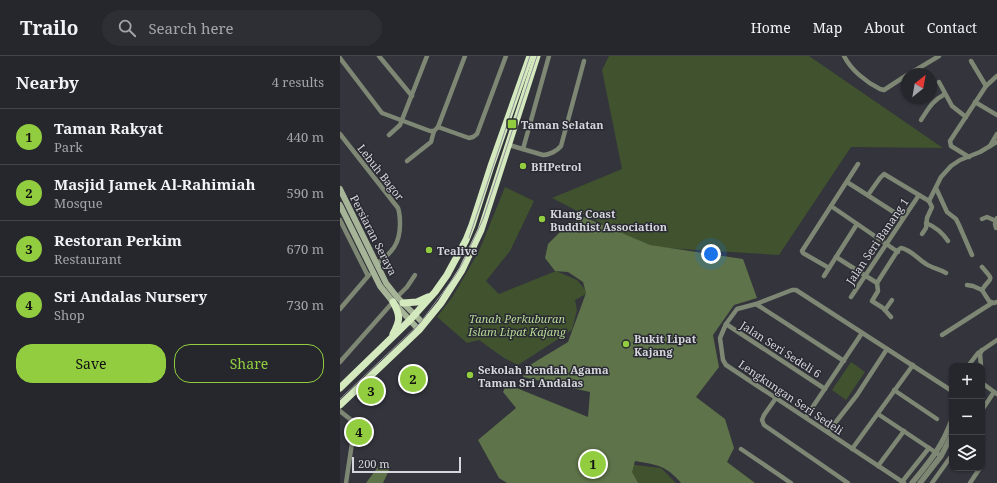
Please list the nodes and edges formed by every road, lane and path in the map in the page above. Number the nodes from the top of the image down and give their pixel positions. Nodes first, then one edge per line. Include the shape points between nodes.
1 (379, 56) edge
2 (427, 56) edge
3 (465, 56) edge
4 (506, 56) edge
5 (530, 56) edge
6 (537, 56) edge
7 (549, 56) edge
8 (844, 56) edge
9 (939, 56) edge
10 (340, 58) edge
11 (584, 61) dead end
12 (971, 61) dead end
13 (919, 68) edge
14 (997, 76) edge
15 (901, 79) edge
16 (938, 82) dead end
17 (986, 86) junction
18 (945, 94) junction
19 (412, 96) junction
20 (975, 102) junction
21 (997, 115) edge
22 (966, 117) junction
23 (921, 120) dead end
24 (402, 121) junction
25 (436, 129) junction
26 (340, 134) edge
27 (997, 134) edge
28 (389, 135) dead end
29 (997, 142) edge
30 (509, 145) junction
31 (989, 147) junction
32 (523, 149) junction
33 (969, 157) junction
34 (407, 161) dead end
35 (858, 164) dead end
36 (847, 182) junction
37 (936, 188) junction
38 (340, 189) edge
39 (868, 195) junction
40 (919, 195) junction
41 (929, 201) junction
42 (831, 206) junction
43 (341, 207) edge
44 (903, 218) junction
45 (982, 219) dead end
46 (340, 220) edge
47 (996, 220) edge
48 (926, 223) junction
49 (857, 224) junction
50 (996, 228) dead end
51 (922, 234) dead end
52 (359, 236) junction
53 (948, 241) dead end
54 (886, 244) junction
55 (898, 252) junction
56 (972, 254) dead end
57 (836, 257) junction
58 (376, 264) junction
59 (982, 267) dead end
60 (829, 268) junction
61 (946, 273) dead end
62 (370, 274) junction
63 (865, 275) junction
64 (415, 276) dead end
65 (824, 276) dead end
66 (877, 284) junction
67 (967, 285) dead end
68 (982, 290) junction
69 (435, 292) junction
70 (851, 298) dead end
71 (395, 300) junction
72 (892, 300) dead end
73 (995, 302) edge
74 (403, 303) junction
75 (756, 304) junction
76 (340, 308) edge
77 (885, 310) junction
78 (413, 317) junction
79 (891, 317) dead end
80 (726, 324) junction
81 (422, 327) junction
82 (862, 333) junction
83 (942, 335) dead end
84 (997, 340) edge
85 (390, 341) junction
86 (887, 349) junction
87 (982, 350) junction
88 (844, 361) junction
89 (340, 362) edge
90 (970, 363) edge
91 (981, 363) edge
92 (913, 365) junction
93 (985, 385) edge
94 (340, 388) edge
95 (825, 389) junction
96 (949, 389) edge
97 (894, 390) junction
98 (995, 393) edge
99 (776, 398) junction
100 (340, 405) edge
101 (985, 406) edge
102 (340, 411) edge
103 (878, 414) junction
104 (806, 417) junction
105 (937, 419) dead end
106 (949, 428) edge
107 (828, 432) junction
108 (904, 432) junction
109 (949, 439) edge
110 (929, 448) junction
111 (741, 449) dead end
112 (852, 449) junction
113 (938, 454) junction
114 (949, 459) edge
115 (878, 466) junction
116 (978, 471) edge
117 (346, 483) edge
118 (791, 483) edge
119 (848, 483) edge
120 (903, 483) edge
121 (912, 483) edge
122 (920, 483) edge
123 (932, 483) edge
124 (970, 483) edge

1 - 19 street
2 - 19 street
3 - 25 street
4 - 25 street via 477,134 469,138
5 - 69 highway via 466,240
6 - 30 highway
7 - 32 street
8 - 15 street via 852,69 880,89 884,90
9 - 13 street
10 - 24 street via 379,110
11 - 32 street via 560,148 546,155
12 - 17 street
14 - 17 street
16 - 18 street
17 - 20 street
18 - 22 street via 952,106
18 - 23 street via 931,103
19 - 24 street
20 - 21 street
20 - 22 street
22 - 33 street via 950,143
24 - 25 street via 430,131
24 - 28 street
25 - 34 street via 428,145
26 - 58 street, Lebuh Bagor via 400,214 397,244
27 - 31 street
29 - 31 street
30 - 32 street
30 - 81 highway via 475,245 453,286
31 - 33 street
33 - 37 street via 951,166
35 - 36 street
36 - 39 street
36 - 42 street
37 - 41 street
37 - 56 street via 946,212 956,219
38 - 52 main road, Persiaran Seraya
39 - 40 street via 884,174
39 - 44 street
40 - 41 street
40 - 44 street, Jalan Seri Banang 1
41 - 48 street via 932,206
42 - 49 street
42 - 60 street via 802,251
43 - 52 main road, Persiaran Seraya
44 - 54 street, Jalan Seri Banang 1
45 - 47 street via 988,217
46 - 62 street, Persiaran Seraya
47 - 50 street
48 - 51 street
48 - 53 street via 944,234
49 - 54 street
49 - 57 street
52 - 58 main road, Persiaran Seraya
52 - 62 main road, Persiaran Seraya
54 - 55 street
54 - 63 street, Jalan Seri Banang 1
55 - 61 street via 904,248 927,265
55 - 66 street
57 - 60 street
57 - 63 street
58 - 71 main road, Persiaran Seraya
59 - 68 street via 991,279
60 - 65 street
62 - 71 main road, Persiaran Seraya
62 - 76 street
63 - 66 street
63 - 70 street, Jalan Seri Banang 1
64 - 71 street
66 - 77 street via 878,291 872,301
67 - 68 street
68 - 73 street via 989,301
69 - 74 highway via 421,301
69 - 78 highway
71 - 74 main road, Persiaran Seraya
71 - 78 main road, Persiaran Seraya
71 - 85 highway via 399,322
71 - 89 street
72 - 77 street
73 - 83 street
74 - 78 main road, Persiaran Seraya
75 - 80 street, Lengkungan Seri Sedeli via 737,309
75 - 82 street, Lengkungan Seri Sedeli via 796,290
75 - 88 street
77 - 79 street
78 - 81 main road, Persiaran Seraya
78 - 85 highway
80 - 95 street, Jalan Seri Sedeli 6
80 - 99 street, Lengkungan Seri Sedeli via 720,338 726,365
81 - 100 highway
82 - 86 street, Lengkungan Seri Sedeli
82 - 88 street
84 - 87 street
85 - 94 highway
86 - 92 street, Lengkungan Seri Sedeli
86 - 107 street
87 - 90 street
87 - 91 street
88 - 95 street
92 - 96 street, Lengkungan Seri Sedeli
92 - 97 street
93 - 98 street
95 - 104 street
97 - 103 street
97 - 105 street
98 - 101 street
99 - 104 street, Lengkungan Seri Sedeli
99 - 119 street via 764,414 764,425
102 - 117 street via 355,423
103 - 108 street
103 - 112 street
104 - 107 street, Lengkungan Seri Sedeli
106 - 113 street
107 - 112 street, Lengkungan Seri Sedeli
108 - 110 street
108 - 115 street
109 - 113 street
110 - 113 street
110 - 120 street
111 - 118 street
112 - 115 street, Lengkungan Seri Sedeli
113 - 121 street
113 - 122 street
114 - 123 street
115 - 120 street, Lengkungan Seri Sedeli
116 - 124 street

